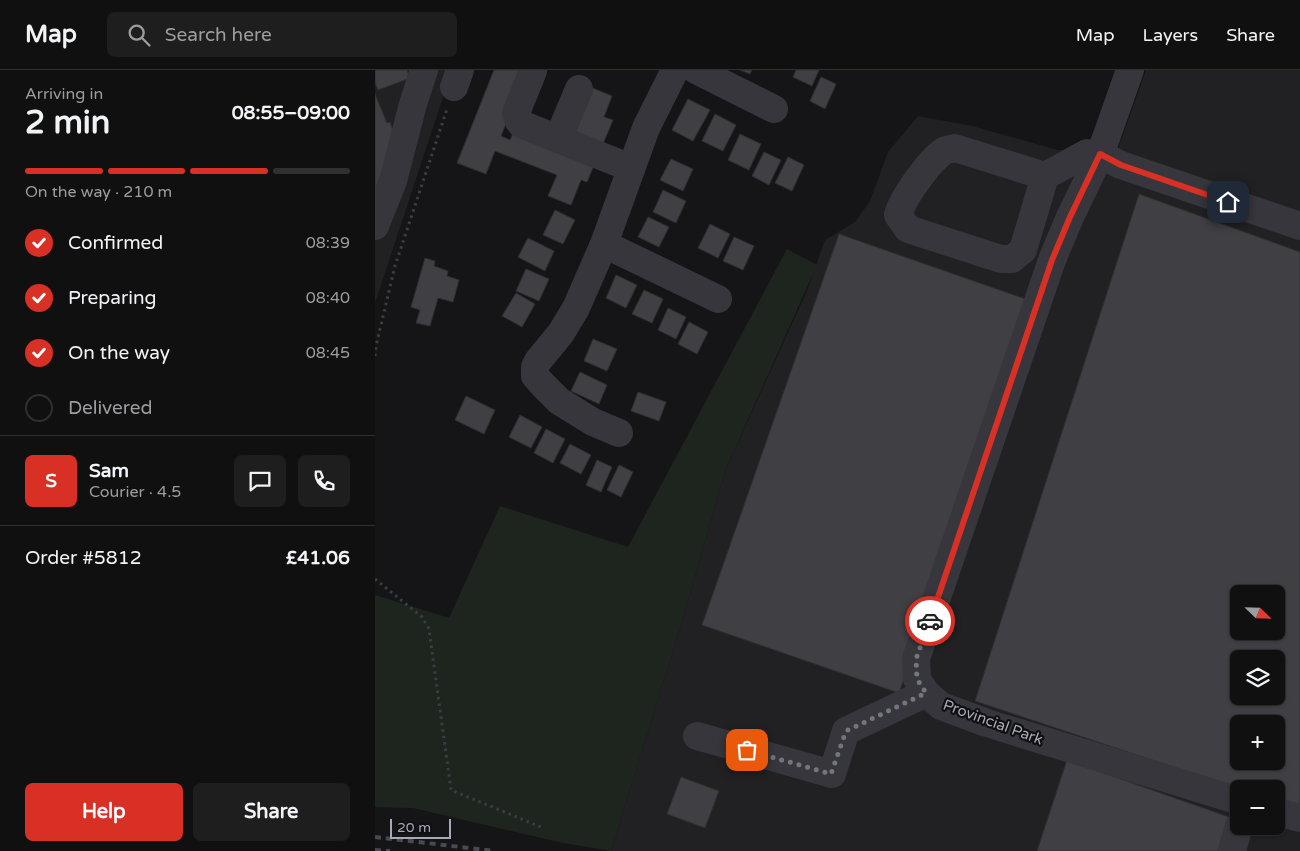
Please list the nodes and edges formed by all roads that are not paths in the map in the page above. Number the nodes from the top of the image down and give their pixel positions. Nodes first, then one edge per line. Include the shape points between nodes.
1 (424, 70) edge
2 (675, 70) edge
3 (696, 70) edge
4 (1130, 70) edge
5 (533, 71) dead end
6 (579, 90) dead end
7 (774, 109) dead end
8 (558, 139) junction
9 (1100, 154) junction
10 (631, 168) junction
11 (1045, 176) junction
12 (375, 226) edge
13 (1300, 226) edge
14 (604, 244) junction
15 (717, 299) dead end
16 (619, 433) dead end
17 (926, 693) junction
18 (697, 736) dead end
19 (1230, 798) edge
20 (1285, 814) edge
21 (1300, 818) edge
22 (1236, 835) edge
23 (1232, 851) edge

1 - 12 street via 393,181
2 - 10 street via 646,128
3 - 7 street
4 - 9 street, Provincial Park
5 - 8 street via 517,113 518,120
6 - 8 street
8 - 10 street
9 - 11 street via 1087,153
9 - 13 street via 1121,165
9 - 17 street, Provincial Park via 1052,260 916,659 917,679
10 - 14 street
11 - 11 street via 1023,250 1012,259 908,229 898,215 900,206 929,164 945,150 955,148
14 - 15 street
14 - 16 street via 576,308 538,361 535,376 559,401 593,422
17 - 18 street via 846,731 831,774
17 - 19 street, Provincial Park via 941,706 987,723
20 - 21 street
22 - 23 street

